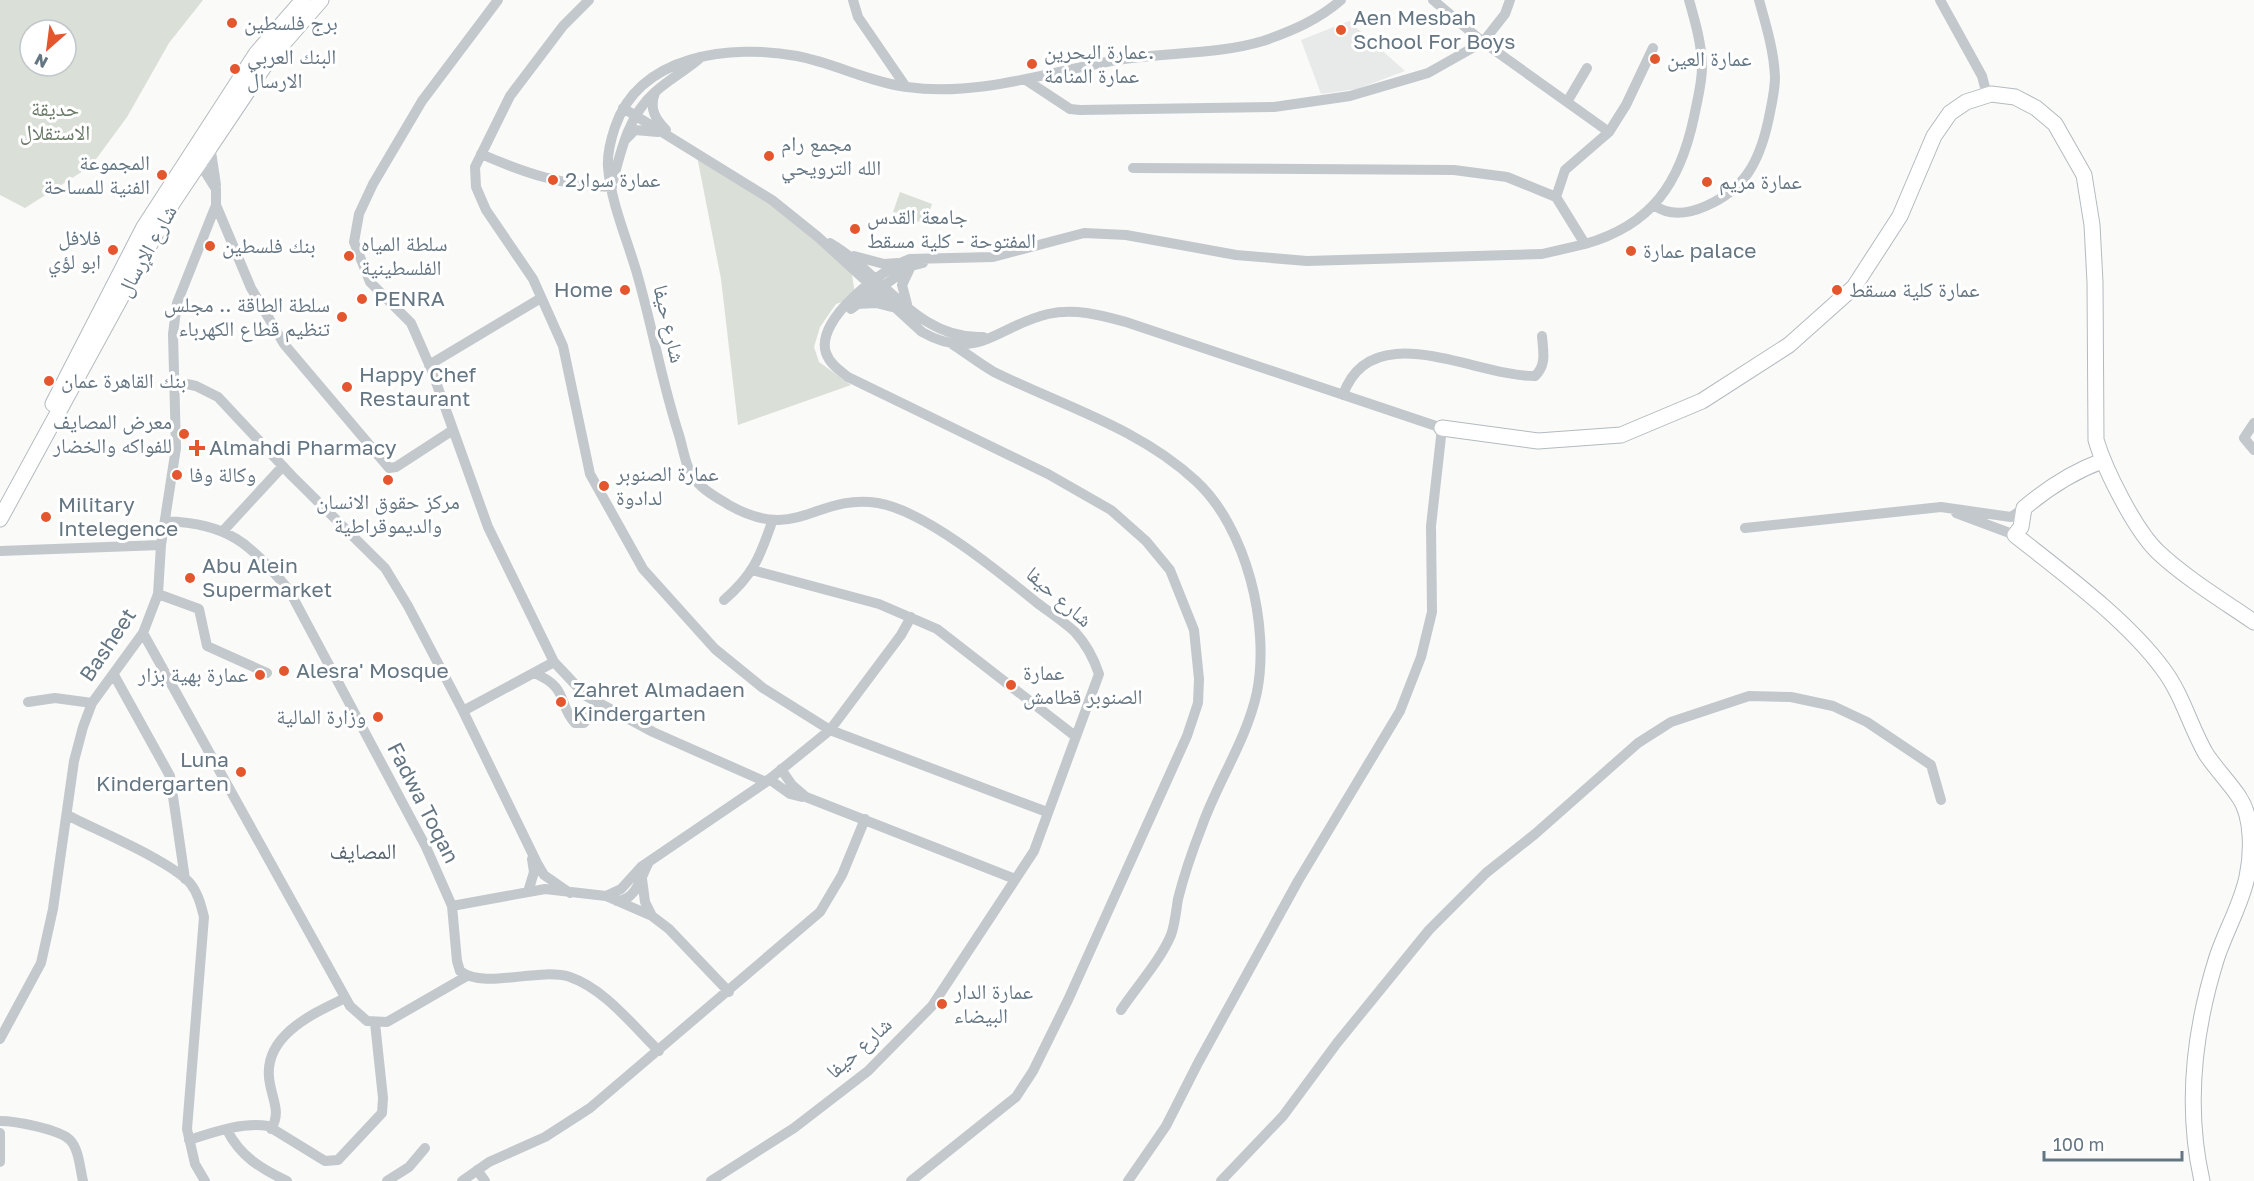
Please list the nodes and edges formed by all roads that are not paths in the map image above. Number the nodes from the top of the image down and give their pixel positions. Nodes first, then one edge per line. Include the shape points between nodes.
1 (303, 0) edge
2 (321, 0) edge
3 (498, 0) edge
4 (589, 0) edge
5 (853, 0) edge
6 (1341, 0) edge
7 (1433, 0) edge
8 (1510, 0) edge
9 (1689, 0) edge
10 (1759, 0) edge
11 (1940, 0) edge
12 (1483, 42) junction
13 (1653, 48) dead end
14 (700, 58) junction
15 (1587, 68) dead end
16 (1026, 80) junction
17 (906, 87) junction
18 (655, 92) junction
19 (1987, 95) junction
20 (1567, 102) junction
21 (623, 108) junction
22 (636, 116) junction
23 (1609, 132) junction
24 (675, 139) junction
25 (622, 144) junction
26 (210, 146) junction
27 (481, 154) junction
28 (199, 162) junction
29 (1132, 168) dead end
30 (189, 178) junction
31 (612, 187) junction
32 (216, 189) junction
33 (1556, 197) junction
34 (216, 205) junction
35 (1654, 205) junction
36 (818, 237) junction
37 (1585, 244) junction
38 (848, 254) junction
39 (945, 258) junction
40 (898, 263) junction
41 (911, 266) junction
42 (851, 268) junction
43 (876, 284) junction
44 (541, 298) junction
45 (854, 302) junction
46 (908, 307) junction
47 (896, 308) junction
48 (995, 336) junction
49 (1542, 336) dead end
50 (952, 344) junction
51 (429, 364) junction
52 (173, 381) junction
53 (1343, 395) junction
54 (2254, 423) edge
55 (1442, 428) junction
56 (453, 430) junction
57 (2254, 450) edge
58 (2102, 461) junction
59 (283, 466) junction
60 (0, 498) edge
61 (1941, 507) junction
62 (2024, 508) junction
63 (0, 519) edge
64 (165, 521) junction
65 (772, 522) junction
66 (1745, 528) dead end
67 (223, 531) junction
68 (2018, 531) junction
69 (161, 545) junction
70 (0, 551) edge
71 (752, 570) junction
72 (158, 594) junction
73 (724, 600) dead end
74 (911, 617) junction
75 (2254, 622) edge
76 (143, 633) junction
77 (554, 662) junction
78 (267, 673) dead end
79 (534, 673) junction
80 (114, 675) junction
81 (28, 702) dead end
82 (92, 703) junction
83 (599, 703) junction
84 (463, 711) junction
85 (830, 730) junction
86 (1075, 736) junction
87 (781, 770) junction
88 (767, 781) junction
89 (806, 797) junction
90 (1941, 800) dead end
91 (2254, 807) edge
92 (1047, 812) junction
93 (67, 815) junction
94 (865, 819) junction
95 (532, 852) junction
96 (650, 862) junction
97 (642, 878) junction
98 (185, 879) junction
99 (1015, 879) junction
100 (2254, 889) edge
101 (528, 892) junction
102 (570, 893) junction
103 (612, 898) junction
104 (452, 906) junction
105 (652, 916) junction
106 (467, 976) junction
107 (729, 992) junction
108 (345, 998) junction
109 (1120, 1010) dead end
110 (375, 1023) junction
111 (0, 1039) edge
112 (659, 1051) junction
113 (0, 1121) edge
114 (271, 1129) junction
115 (227, 1130) junction
116 (0, 1133) edge
117 (189, 1140) junction
118 (425, 1148) dead end
119 (0, 1162) edge
120 (477, 1170) junction
121 (83, 1181) edge
122 (205, 1181) edge
123 (287, 1181) edge
124 (387, 1181) edge
125 (462, 1181) edge
126 (485, 1181) edge
127 (711, 1181) edge
128 (911, 1181) edge
129 (1128, 1181) edge
130 (1221, 1181) edge
131 (2202, 1181) edge
132 (2211, 1181) edge

1 - 60 street, شارع الإرسال via 256,54 144,226
2 - 26 street, شارع الإرسال via 267,62
3 - 51 street via 422,101 359,214 354,242 370,282 411,323
4 - 27 street via 562,26 510,96
5 - 17 street via 858,17
6 - 16 street, شارع حيفا via 1319,19 1259,42 1116,60
7 - 12 street
8 - 12 street via 1505,14
9 - 35 street via 1702,67 1698,99 1685,153 1675,176
10 - 35 street via 1775,76 1758,159 1733,191 1714,202 1682,213 1669,213
11 - 19 street via 1982,76
12 - 16 street via 1428,73 1350,96 1274,107 1070,109
12 - 20 street
13 - 23 street
14 - 17 street, شارع حيفا via 745,51 797,56
14 - 18 street, شارع حيفا
14 - 21 street, شارع حيفا via 663,71 641,86
15 - 20 street
16 - 17 street, شارع حيفا via 961,89
18 - 22 street, شارع حيفا
18 - 24 street via 654,113
19 - 55 street via 1950,113 1934,136 1900,216 1854,287 1789,345 1702,401 1621,435 1538,441
19 - 58 street via 2015,97 2036,108 2055,124 2084,175 2092,225 2096,440
20 - 23 street
21 - 22 street
21 - 31 street, شارع حيفا via 607,163
22 - 24 street
22 - 25 street, شارع حيفا
23 - 33 street via 1565,170
24 - 25 street via 655,131 635,130
24 - 36 street via 749,184
25 - 31 street, شارع حيفا
26 - 28 street, شارع الإرسال
26 - 32 street, Basheet
27 - 31 street via 542,177 579,186
27 - 44 street via 475,166 476,187
28 - 30 street, شارع الإرسال
28 - 32 street
29 - 33 street via 1454,170 1507,177
30 - 32 street via 202,176
30 - 63 street, شارع الإرسال via 138,262
31 - 65 street, شارع حيفا via 649,316 664,389 692,476 705,490 737,510
32 - 34 street, Basheet
33 - 37 street
34 - 52 street, Basheet via 177,303
34 - 56 street via 251,288 284,344 389,468
35 - 37 street via 1612,236
36 - 38 street
36 - 42 street
37 - 39 street via 1542,254 1307,261 1236,255 1126,235 1084,233 993,256
38 - 40 street via 867,261
38 - 43 street
39 - 40 street
39 - 41 street
40 - 43 street
41 - 43 street
41 - 46 street via 902,285
42 - 43 street
42 - 45 street via 856,279
43 - 45 street
43 - 46 street
43 - 47 street
44 - 51 street
44 - 85 street via 563,346 590,474 643,569 715,649 763,688
45 - 47 street
45 - 128 street via 836,319 826,336 826,352 834,367 1111,510 1146,541 1170,570 1194,630 1199,679 1198,703 1187,736 1033,1071 1016,1097
46 - 48 street via 923,321 954,335
47 - 50 street via 922,332
48 - 50 street via 975,344
48 - 53 street via 1048,314 1075,310 1093,313
49 - 53 street via 1544,361 1534,376 1413,353 1361,364 1349,378
50 - 109 street via 992,371 1111,424 1158,450 1198,483 1222,514 1246,562 1257,608 1261,656 1257,692 1202,824 1172,932
51 - 56 street
52 - 59 street via 218,396
52 - 64 street, Basheet via 176,448
53 - 55 street
54 - 57 street via 2244,438
55 - 129 street via 1431,526 1432,612 1421,657 1400,711 1298,881 1166,1126
56 - 77 street via 488,528
58 - 62 street via 2062,479
58 - 75 street via 2156,550
59 - 67 street
59 - 84 street via 385,568
61 - 62 street via 2011,517
61 - 66 street
61 - 68 street
62 - 68 street
64 - 67 street, Fadwa Toqan via 199,523
64 - 69 street, Basheet
65 - 71 street
65 - 86 street, شارع حيفا via 844,503 875,503 906,511 991,565 1077,634 1095,662 1099,674
67 - 104 street, Fadwa Toqan via 261,557 289,590 426,847
68 - 91 street via 2113,603 2163,653 2182,681 2212,744
68 - 131 street via 2160,664 2174,685 2200,743 2240,798 2247,817 2248,874 2215,965 2197,1042 2192,1086
69 - 70 street
69 - 72 street, Basheet
71 - 73 street via 746,582
71 - 74 street via 879,604
72 - 76 street, Basheet
72 - 78 street via 199,609 207,646
74 - 85 street
74 - 86 street via 937,629
76 - 80 street, Basheet
76 - 108 street
77 - 79 street
77 - 83 street via 586,696
79 - 83 street via 545,677 562,694 575,723 584,723
79 - 84 street
80 - 82 street, Basheet
80 - 98 street via 170,776
81 - 82 street via 55,698
82 - 93 street, Basheet via 74,761
83 - 88 street via 653,732
84 - 95 street
85 - 87 street
85 - 92 street
86 - 92 street, شارع حيفا
87 - 88 street
87 - 89 street
88 - 89 street via 790,794
88 - 96 street
89 - 94 street
90 - 130 street via 1931,765 1867,722 1833,706 1791,697 1749,696 1671,722 1638,743 1486,873 1437,922 1396,968 1283,1116
92 - 99 street, شارع حيفا via 1034,851
93 - 98 street
93 - 111 street, Basheet via 41,963
94 - 99 street
94 - 107 street via 842,875 820,912
95 - 101 street via 534,872
95 - 102 street via 544,875
96 - 97 street
96 - 103 street
97 - 103 street via 627,900
97 - 105 street via 641,888
98 - 117 street via 197,893 204,917 187,1109
99 - 127 street, شارع حيفا via 932,1006 868,1071 794,1128
100 - 132 street via 2227,958 2206,1044 2202,1086
101 - 102 street via 545,889
101 - 104 street
102 - 103 street
103 - 105 street
104 - 106 street, Fadwa Toqan via 457,962
105 - 107 street
106 - 110 street via 387,1022
106 - 112 street via 475,979 544,973 568,977 596,991
107 - 112 street
108 - 110 street via 360,1016
108 - 114 street via 294,1026 280,1040 269,1080 277,1116
110 - 114 street via 382,1113 338,1160 325,1161
112 - 120 street via 590,1108 545,1137
113 - 121 street via 68,1138 74,1146
114 - 115 street via 258,1125
115 - 117 street
115 - 123 street via 249,1160
116 - 119 street
117 - 122 street via 195,1164
118 - 124 street via 410,1167
120 - 125 street
120 - 126 street

